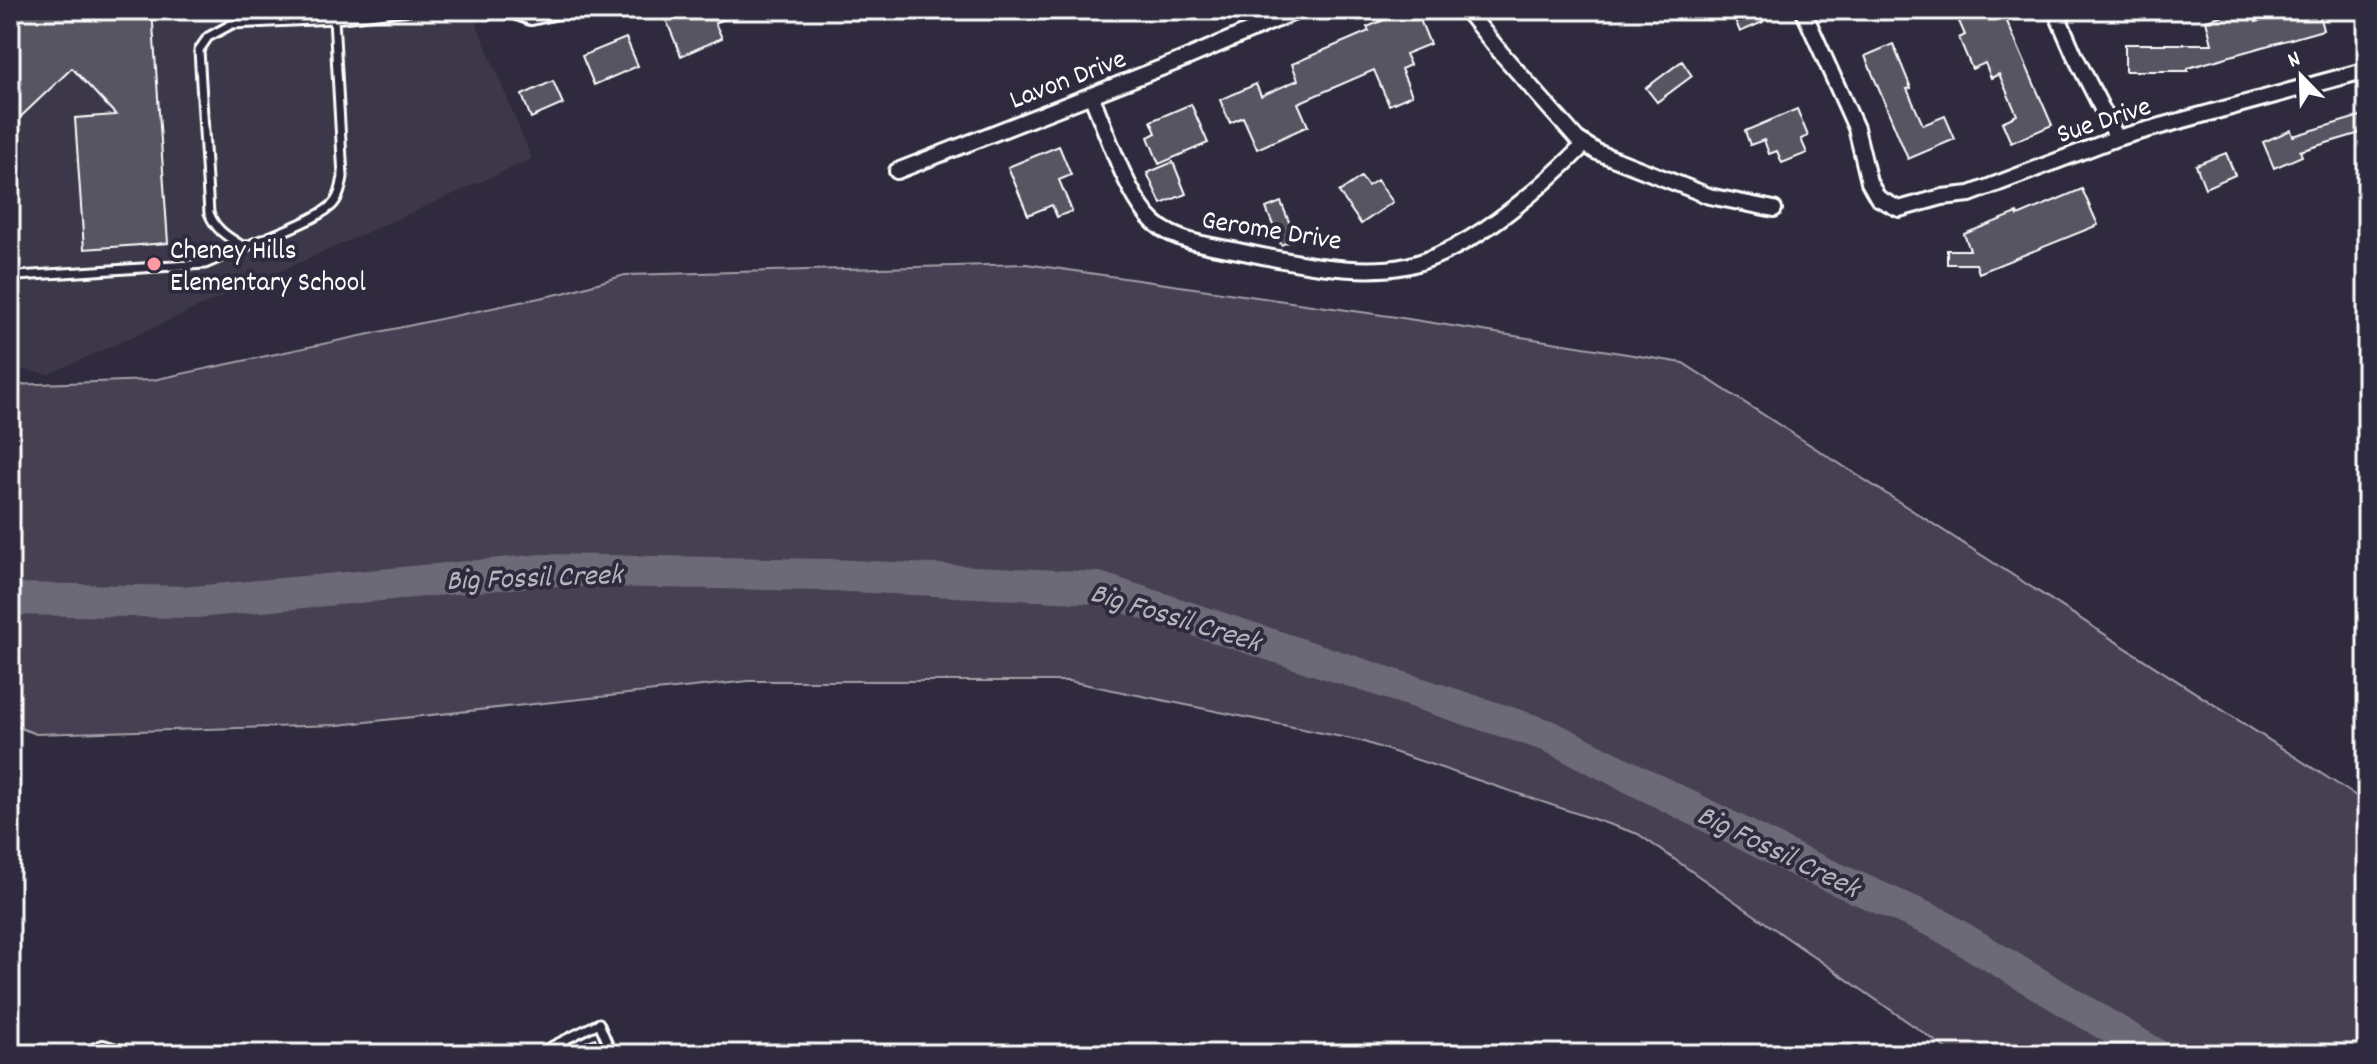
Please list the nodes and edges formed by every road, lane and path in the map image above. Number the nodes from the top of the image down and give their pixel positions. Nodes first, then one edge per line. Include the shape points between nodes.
1 (411, 10) edge
2 (511, 10) edge
3 (562, 10) edge
4 (1299, 10) edge
5 (1466, 10) edge
6 (1803, 10) edge
7 (2055, 10) edge
8 (334, 19) junction
9 (2367, 70) edge
10 (1091, 95) junction
11 (2117, 138) junction
12 (1585, 144) junction
13 (897, 171) dead end
14 (1774, 209) dead end
15 (244, 247) junction
16 (17, 276) dead end
17 (89, 1054) edge
18 (123, 1054) edge
19 (536, 1054) edge
20 (612, 1054) edge

1 - 8 lane
2 - 3 street via 531,17
4 - 10 street, Lavon Drive
5 - 12 street
6 - 11 street, Sue Drive via 1856,128 1869,182 1878,198 1899,209 1970,194
7 - 11 street
8 - 15 lane via 343,177 339,194 317,214
8 - 15 lane via 232,24 208,37 199,50 209,213 225,236
9 - 11 street, Sue Drive
10 - 12 street, Gerome Drive via 1149,217 1181,239 1300,264 1372,268 1429,259 1470,241
10 - 13 street, Lavon Drive
12 - 14 street via 1709,196
15 - 16 lane via 205,264
17 - 18 street via 103,1048
19 - 20 lane via 599,1023

